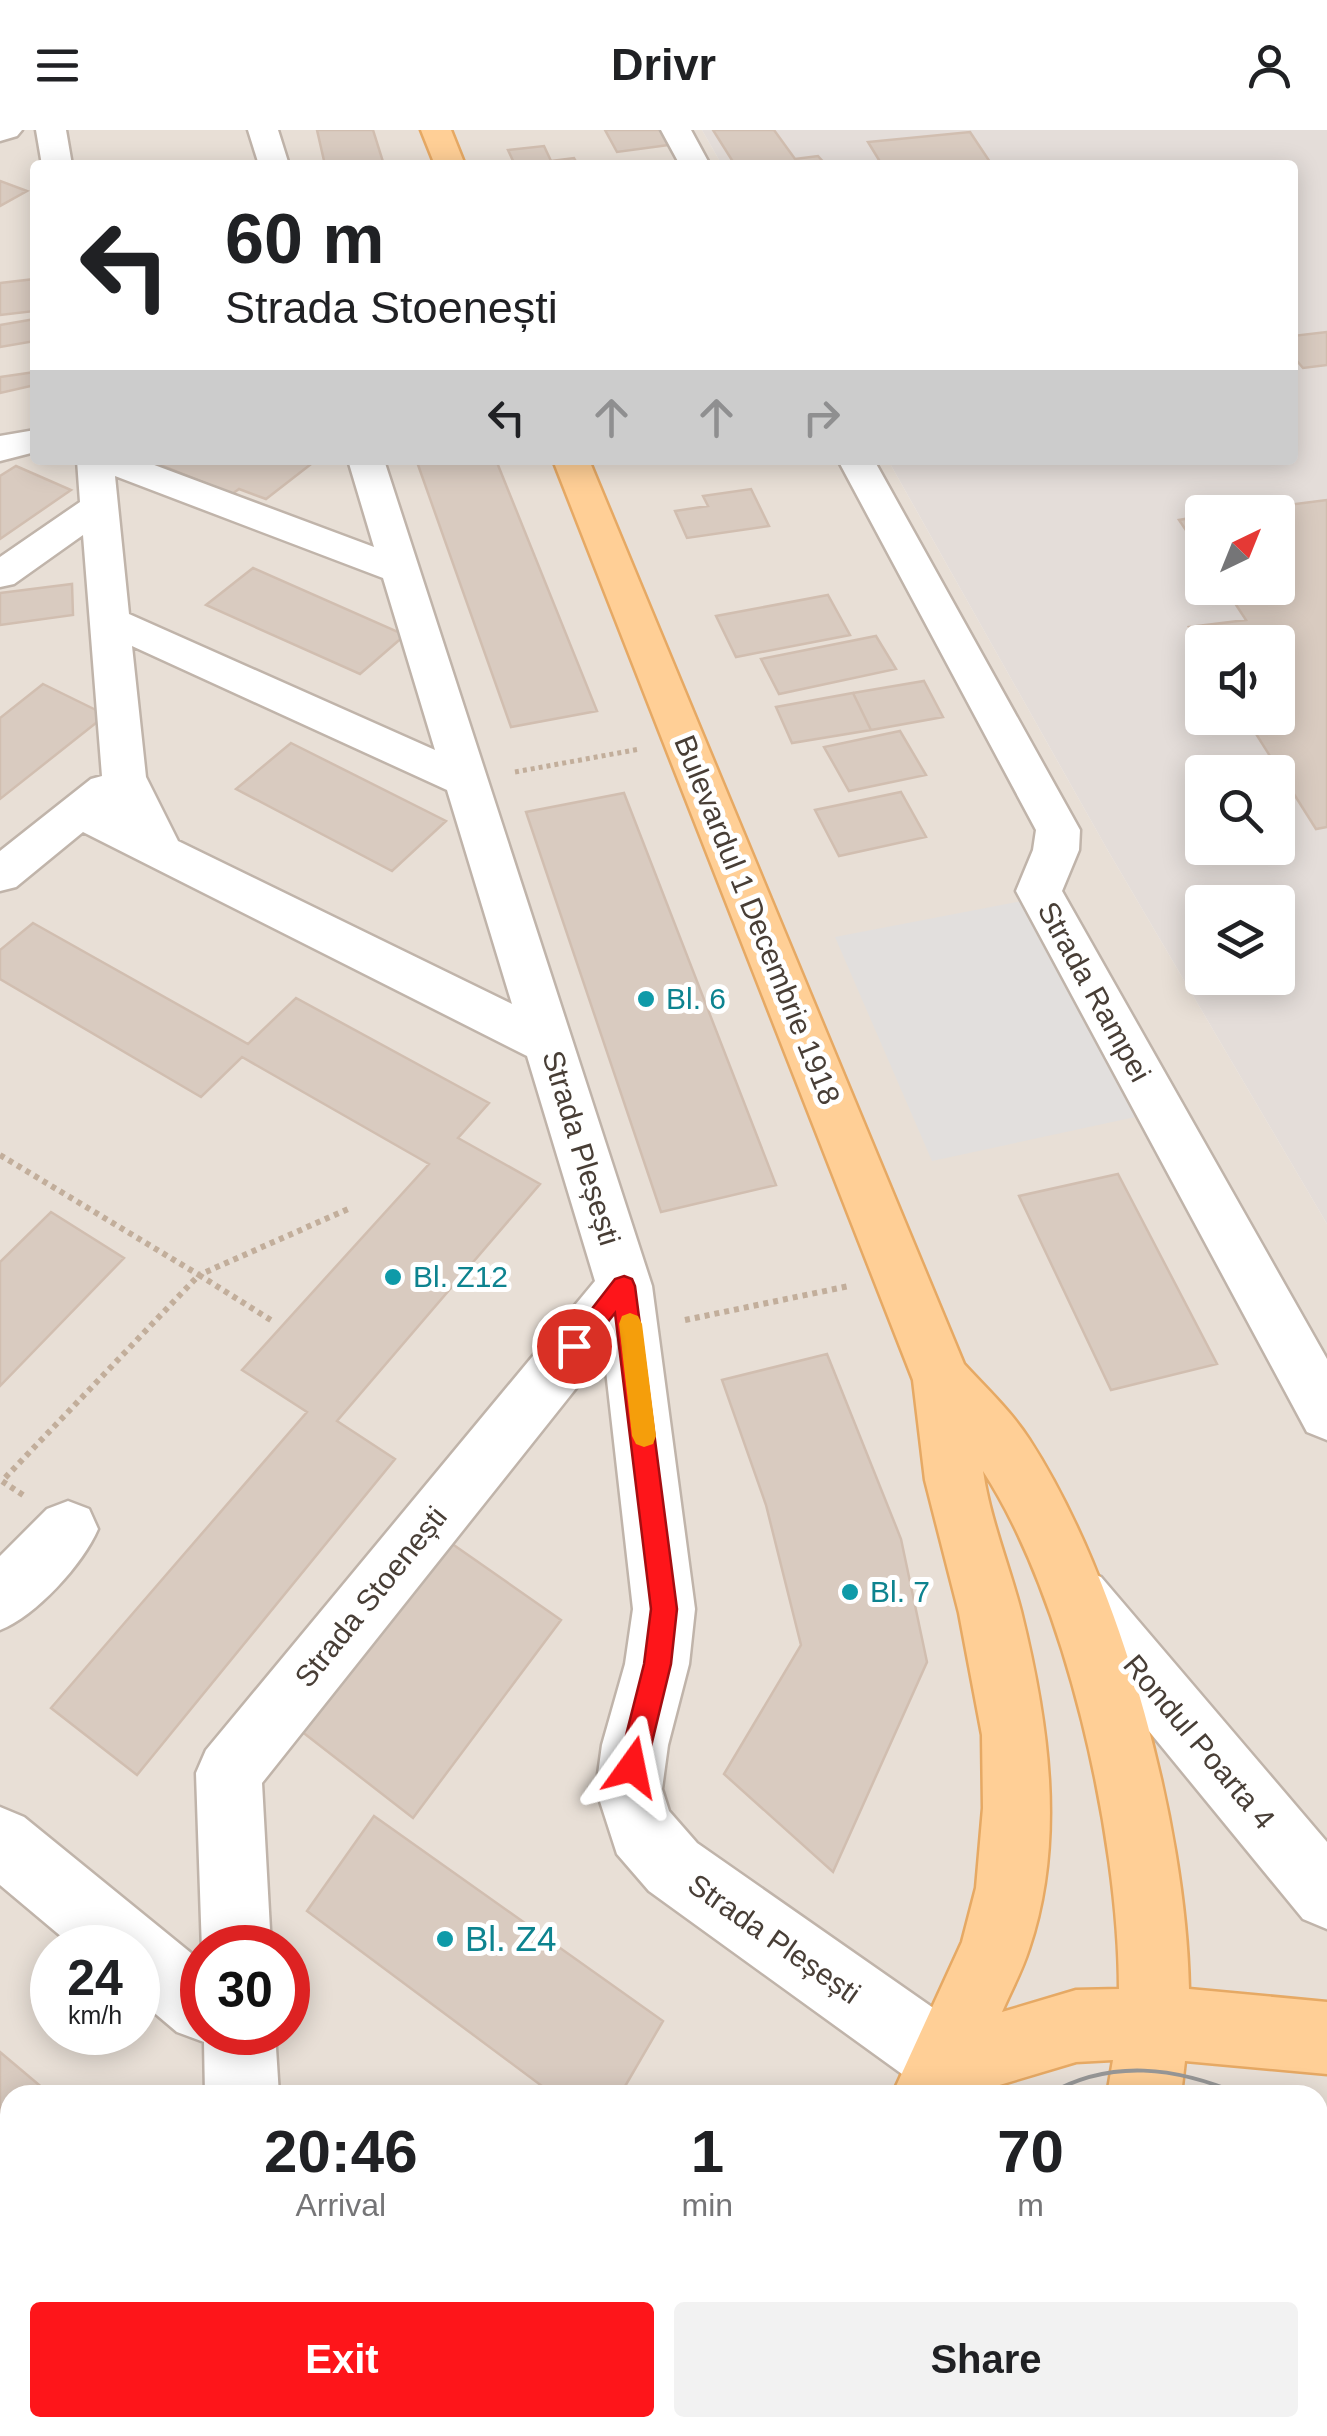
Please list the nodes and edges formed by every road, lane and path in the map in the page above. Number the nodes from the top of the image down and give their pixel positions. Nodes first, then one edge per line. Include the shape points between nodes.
1 (51, 130) edge
2 (263, 130) edge
3 (436, 130) edge
4 (676, 130) edge
5 (56, 160) edge
6 (272, 160) edge
7 (448, 160) edge
8 (692, 160) edge
9 (30, 442) edge
10 (0, 450) edge
11 (95, 465) edge
12 (120, 465) edge
13 (368, 465) edge
14 (572, 465) edge
15 (859, 465) edge
16 (99, 506) junction
17 (400, 572) junction
18 (0, 576) edge
19 (109, 620) junction
20 (686, 740) junction
21 (124, 777) junction
22 (466, 782) junction
23 (80, 812) junction
24 (160, 850) junction
25 (0, 876) edge
26 (550, 1045) junction
27 (0, 1155) edge
28 (348, 1209) dead end
29 (198, 1276) junction
30 (899, 1276) junction
31 (628, 1309) junction
32 (274, 1322) dead end
33 (942, 1380) junction
34 (1327, 1414) edge
35 (68, 1529) joint
36 (1072, 1589) junction
37 (0, 1600) edge
38 (0, 1841) edge
39 (1327, 1895) edge
40 (102, 1925) edge
41 (235, 1925) edge
42 (160, 1975) edge
43 (180, 1993) edge
44 (1156, 2023) junction
45 (1327, 2038) edge
46 (938, 2078) edge
47 (1146, 2085) edge

1 - 5 street
2 - 6 street
3 - 7 main road
4 - 8 street
9 - 10 street
11 - 16 street
12 - 17 street
13 - 17 street, Strada Pleșești
14 - 20 main road, Bulevardul 1 Decembrie 1918
15 - 34 street, Strada Rampei via 1058,830 1039,891
16 - 18 street
16 - 19 street
17 - 22 street, Strada Pleșești
19 - 21 street
19 - 22 street
20 - 22 path
20 - 30 main road, Bulevardul 1 Decembrie 1918
21 - 23 street
21 - 24 street
22 - 26 street, Strada Pleșești
23 - 24 street
23 - 25 street
24 - 26 street
26 - 31 street, Strada Pleșești
27 - 29 path
28 - 29 path
29 - 32 path
29 - 35 path via 2,1480
30 - 31 path
30 - 33 main road, Bulevardul 1 Decembrie 1918
31 - 41 street, Strada Stoenești via 229,1773
31 - 46 street, Strada Pleșești via 664,1609 629,1789 641,1830 673,1867
33 - 36 main road, Bulevardul 1 Decembrie 1918 via 1010,1460
33 - 46 main road, Bulevardul 1 Decembrie 1918 via 955,1480 1015,1735 1016,1808 1010,1888 996,1948
35 - 37 street
36 - 39 street, Rondul Poarta 4
36 - 44 main road, Bulevardul 1 Decembrie 1918 via 1134,1810 1152,1916
38 - 40 street
42 - 43 street
44 - 45 main road
44 - 46 main road via 1076,2026
44 - 47 main road, Bulevardul 1 Decembrie 1918

